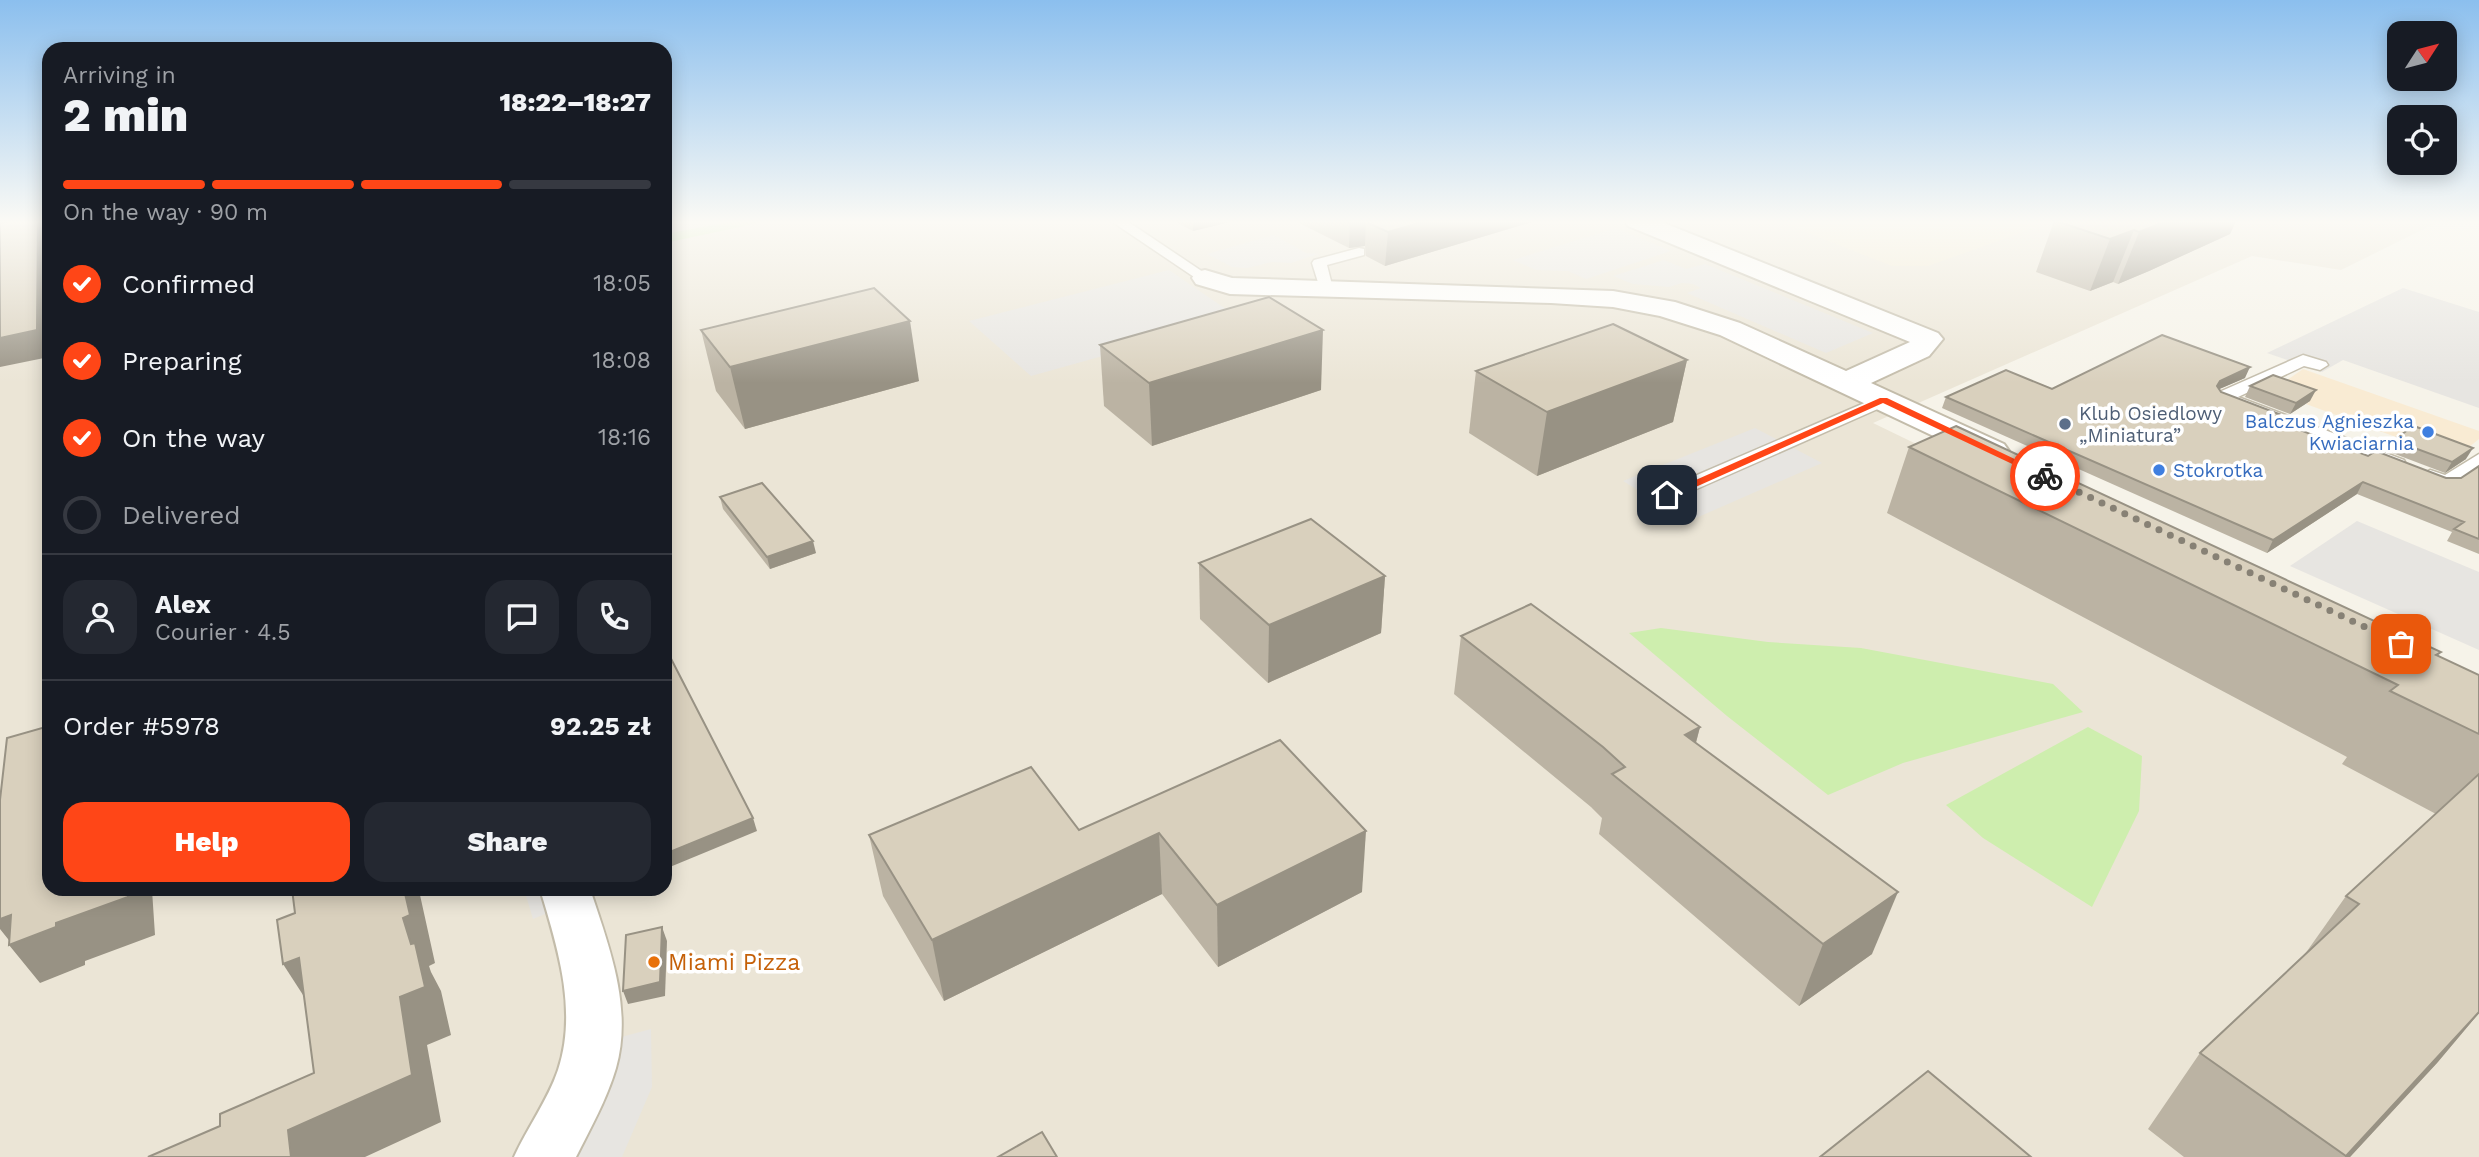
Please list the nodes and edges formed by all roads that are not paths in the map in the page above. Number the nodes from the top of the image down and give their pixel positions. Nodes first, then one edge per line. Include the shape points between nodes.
1 (1200, 275) edge
2 (1322, 275) edge
3 (1770, 275) edge
4 (1205, 278) joint
5 (1326, 289) junction
6 (2320, 365) dead end
7 (1847, 382) junction
8 (1884, 400) junction
9 (2479, 460) edge
10 (2020, 464) edge
11 (1667, 495) dead end
12 (567, 896) edge
13 (544, 1157) edge

1 - 4 lane
2 - 5 lane
3 - 7 street via 1928,339 1919,350
4 - 5 street via 1230,286
5 - 7 street via 1551,295 1665,308 1710,321
6 - 9 lane via 2304,360 2223,397 2447,483
7 - 8 street
8 - 10 street
8 - 11 lane
12 - 13 street via 588,961 593,1024 587,1068

